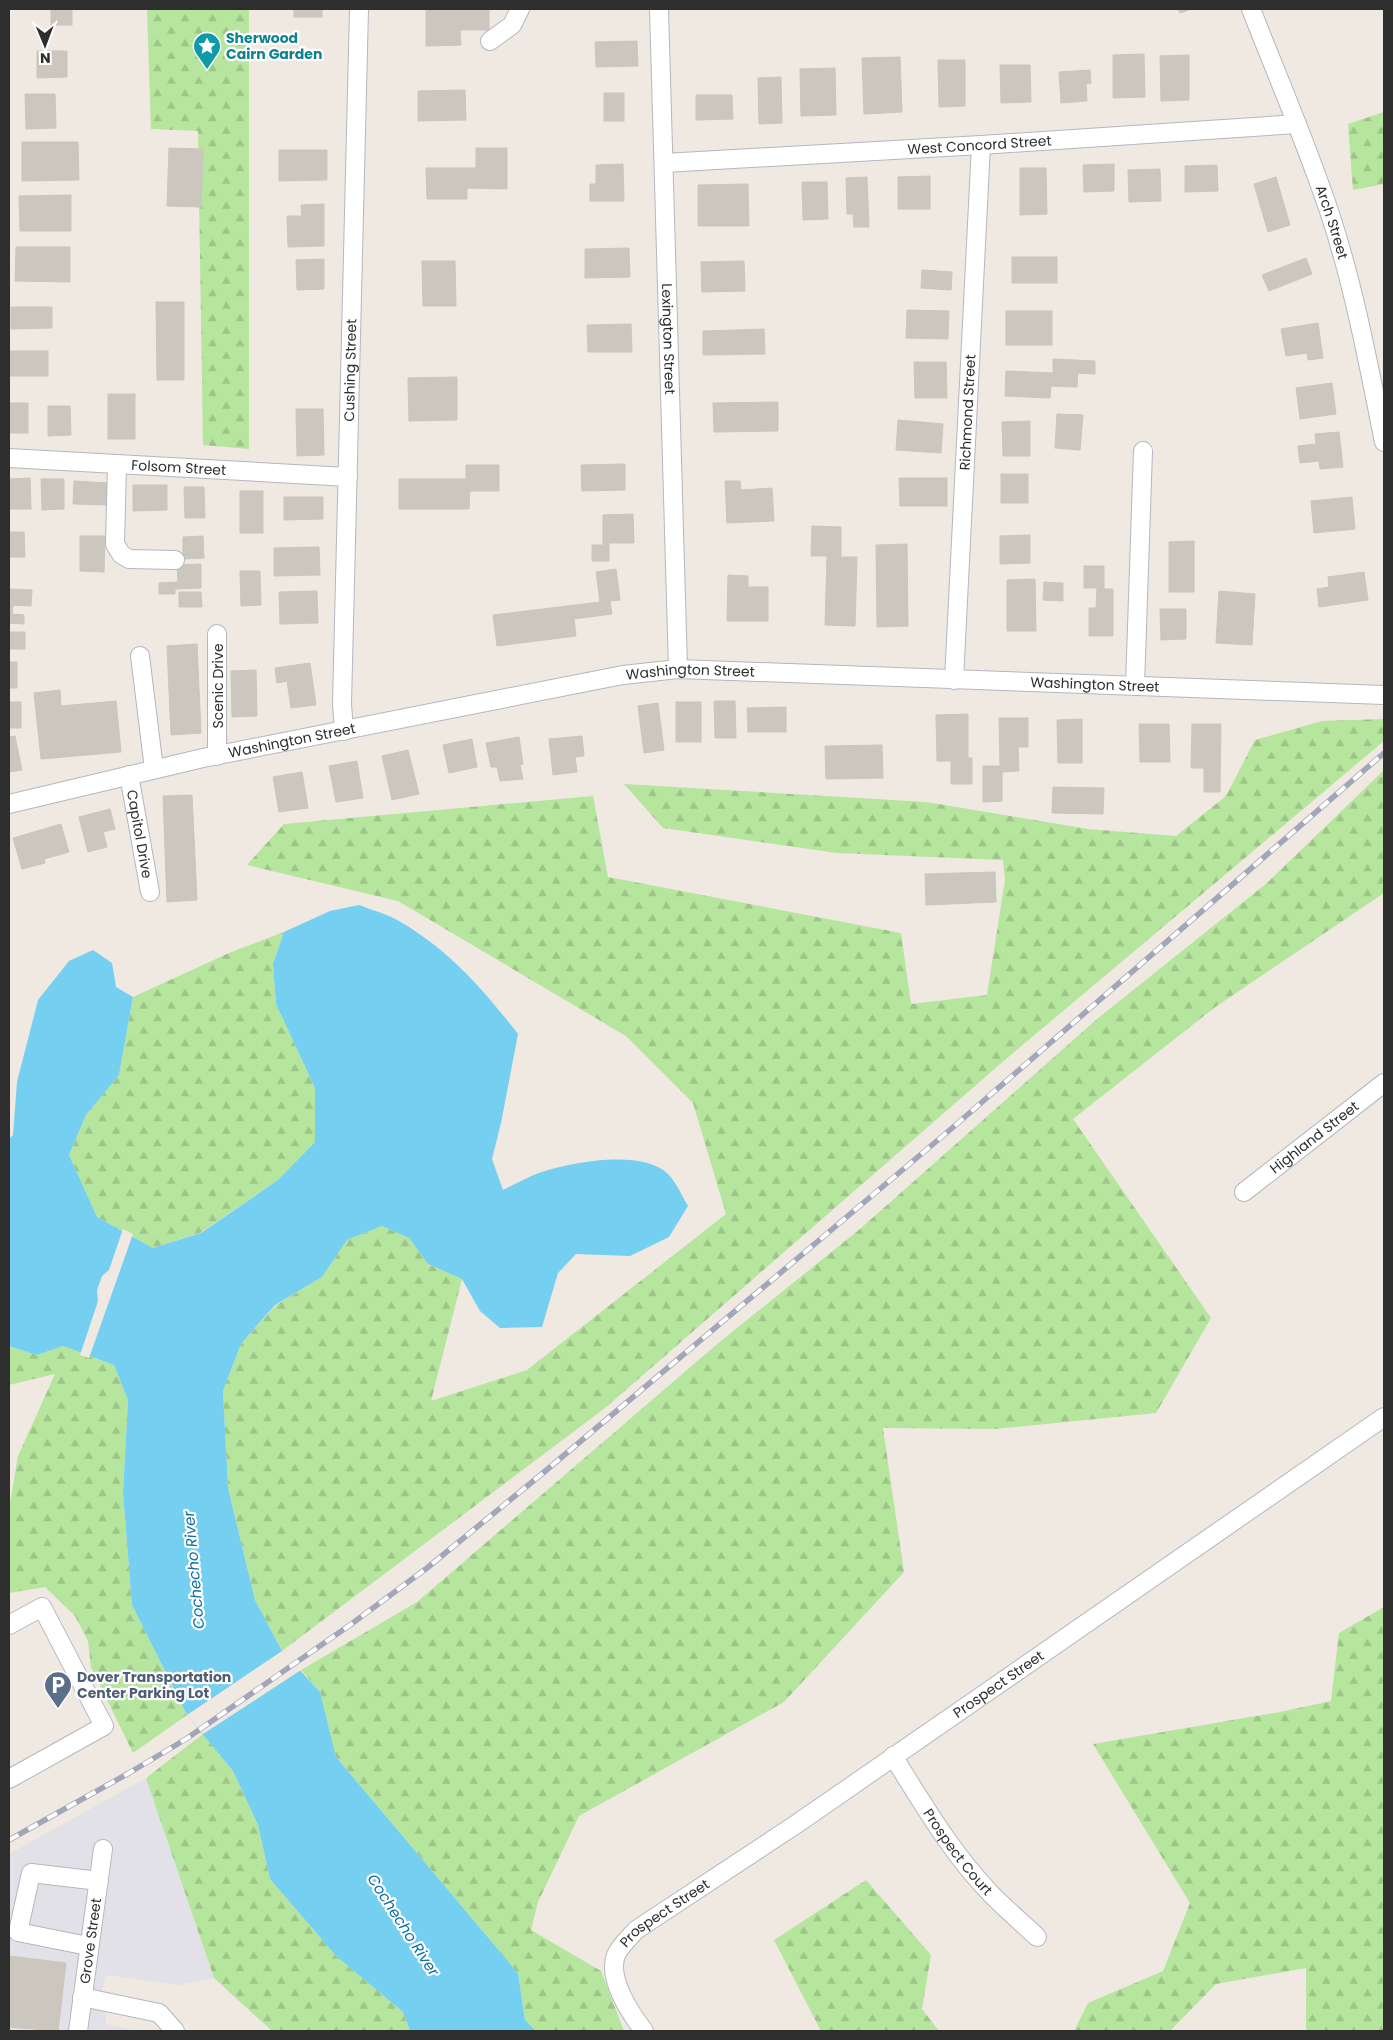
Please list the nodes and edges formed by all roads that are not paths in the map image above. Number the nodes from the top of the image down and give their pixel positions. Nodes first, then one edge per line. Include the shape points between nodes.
1 (359, 9) edge
2 (520, 9) edge
3 (659, 9) edge
4 (1251, 9) edge
5 (490, 41) dead end
6 (1297, 124) junction
7 (980, 145) junction
8 (664, 163) junction
9 (1384, 442) edge
10 (1143, 450) dead end
11 (9, 458) edge
12 (117, 465) junction
13 (348, 477) junction
14 (175, 560) dead end
15 (217, 634) dead end
16 (140, 656) dead end
17 (678, 670) junction
18 (954, 680) junction
19 (1134, 686) junction
20 (1384, 695) edge
21 (344, 731) junction
22 (217, 756) junction
23 (154, 770) junction
24 (129, 775) junction
25 (9, 804) edge
26 (150, 892) dead end
27 (1384, 1083) edge
28 (1244, 1192) dead end
29 (1384, 1417) edge
30 (9, 1625) edge
31 (893, 1756) junction
32 (9, 1779) edge
33 (103, 1849) dead end
34 (99, 1881) junction
35 (1037, 1937) dead end
36 (88, 1946) junction
37 (82, 1997) junction
38 (78, 2031) edge
39 (175, 2031) edge
40 (644, 2031) edge

1 - 13 street, Cushing Street
2 - 5 street via 512,25
3 - 8 street, Lexington Street
4 - 6 street, Arch Street
6 - 7 street, West Concord Street
6 - 9 street, Arch Street via 1346,265
7 - 8 street, West Concord Street
7 - 18 street, Richmond Street
8 - 17 street, Lexington Street
10 - 19 street
11 - 12 street, Folsom Street
12 - 13 street, Folsom Street
12 - 14 street via 116,544 121,554 130,559
13 - 21 street, Cushing Street
15 - 22 street, Scenic Drive
16 - 23 street
17 - 18 street, Washington Street
17 - 21 street, Washington Street via 623,675
18 - 19 street, Washington Street
19 - 20 street, Washington Street
21 - 22 street, Washington Street
22 - 23 street, Washington Street
23 - 24 street, Washington Street
24 - 25 street, Washington Street
24 - 26 street, Capitol Drive
27 - 28 street, Highland Street
29 - 31 street, Prospect Street
30 - 32 street via 42,1607 104,1726
31 - 35 street, Prospect Court via 934,1822 967,1866 991,1894
31 - 40 street, Prospect Street via 798,1824 636,1930 616,1955 614,1969 624,2000
33 - 34 street, Grove Street
34 - 36 street, Grove Street
34 - 36 street via 31,1873 18,1932
36 - 37 street, Grove Street
37 - 38 street, Grove Street
37 - 39 street via 159,2013

